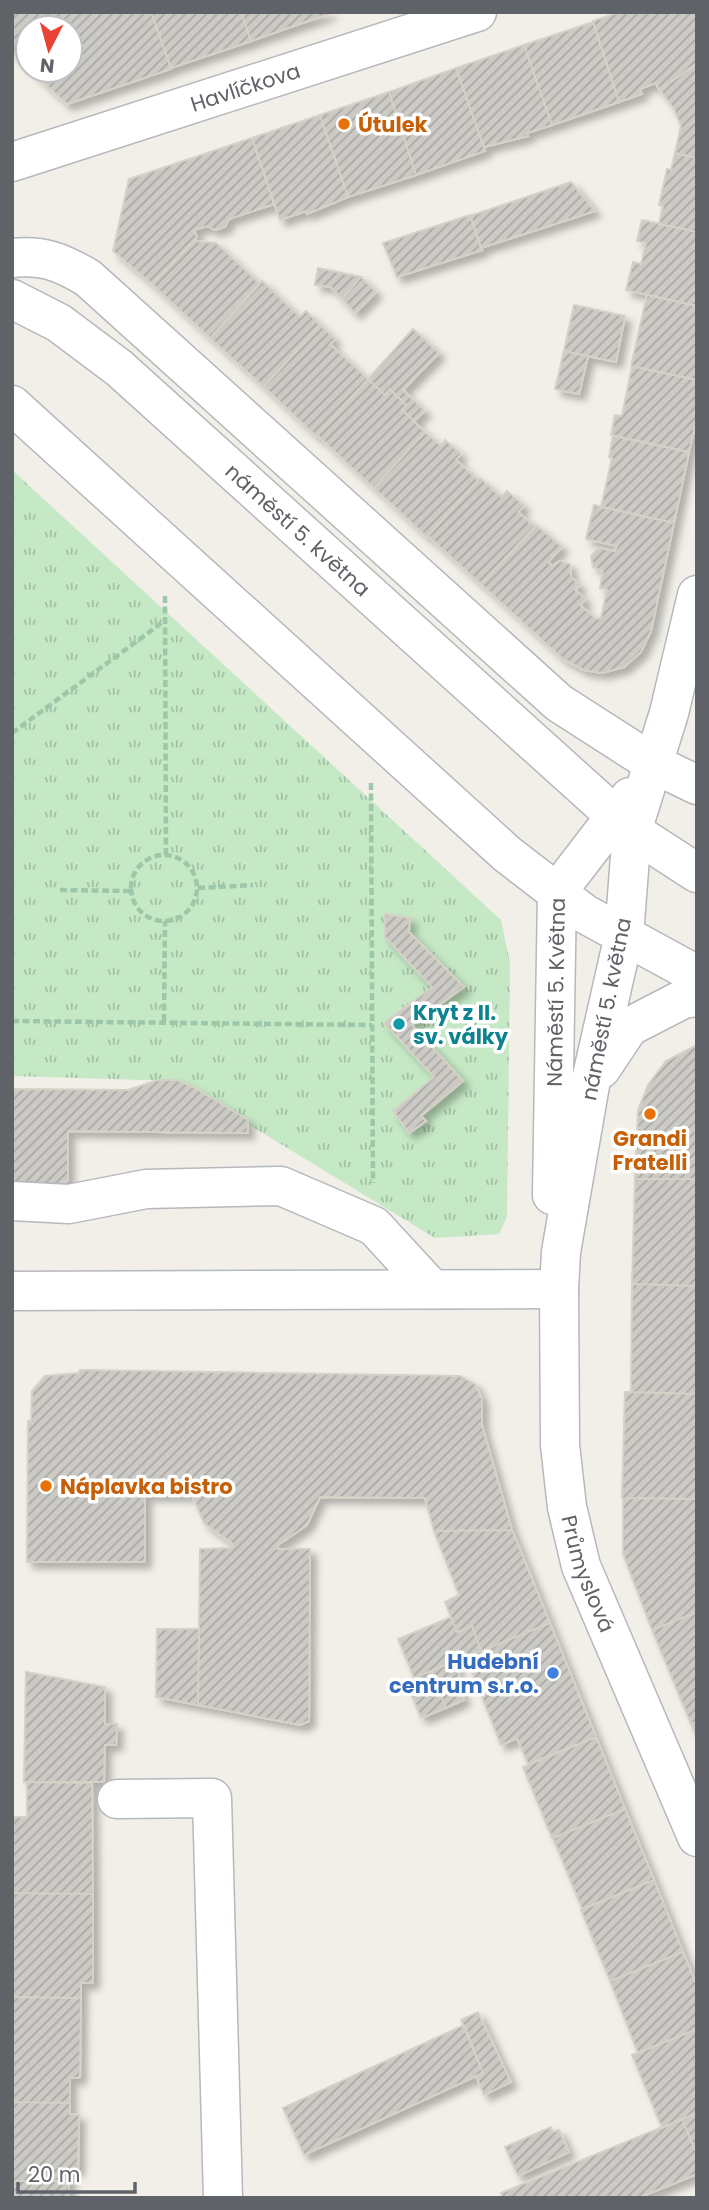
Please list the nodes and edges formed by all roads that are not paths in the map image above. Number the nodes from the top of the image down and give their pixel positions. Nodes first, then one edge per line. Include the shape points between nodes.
1 (477, 12) edge
2 (12, 162) edge
3 (12, 258) edge
4 (12, 299) edge
5 (12, 405) edge
6 (697, 595) edge
7 (654, 764) junction
8 (697, 785) edge
9 (623, 824) junction
10 (697, 873) edge
11 (571, 903) junction
12 (624, 935) junction
13 (697, 975) edge
14 (697, 996) edge
15 (590, 1085) junction
16 (12, 1200) edge
17 (560, 1271) junction
18 (431, 1288) junction
19 (12, 1291) edge
20 (117, 1799) dead end
21 (697, 1837) edge
22 (223, 2198) edge

1 - 2 street, Havlíčkova
3 - 7 street via 36,256 58,261 88,278 559,703
4 - 9 street, náměstí 5. května via 59,323 119,368
5 - 11 street, náměstí 5. května via 507,854
6 - 7 street
7 - 8 street
7 - 9 street
9 - 10 street
9 - 11 street, Náměstí 5. Května
9 - 12 street, náměstí 5. května
11 - 12 street, náměstí 5. května
11 - 17 street, Náměstí 5. Května via 552,1197
12 - 13 street, náměstí 5. května
12 - 15 street, náměstí 5. května
14 - 15 street, Náměstí 5. Května via 629,1027
15 - 17 street, náměstí 5. května
16 - 18 street via 69,1204 146,1189 281,1186 374,1226
17 - 18 street
17 - 21 street, Průmyslová via 560,1445 570,1519 582,1566
18 - 19 street
20 - 22 street via 212,1798

